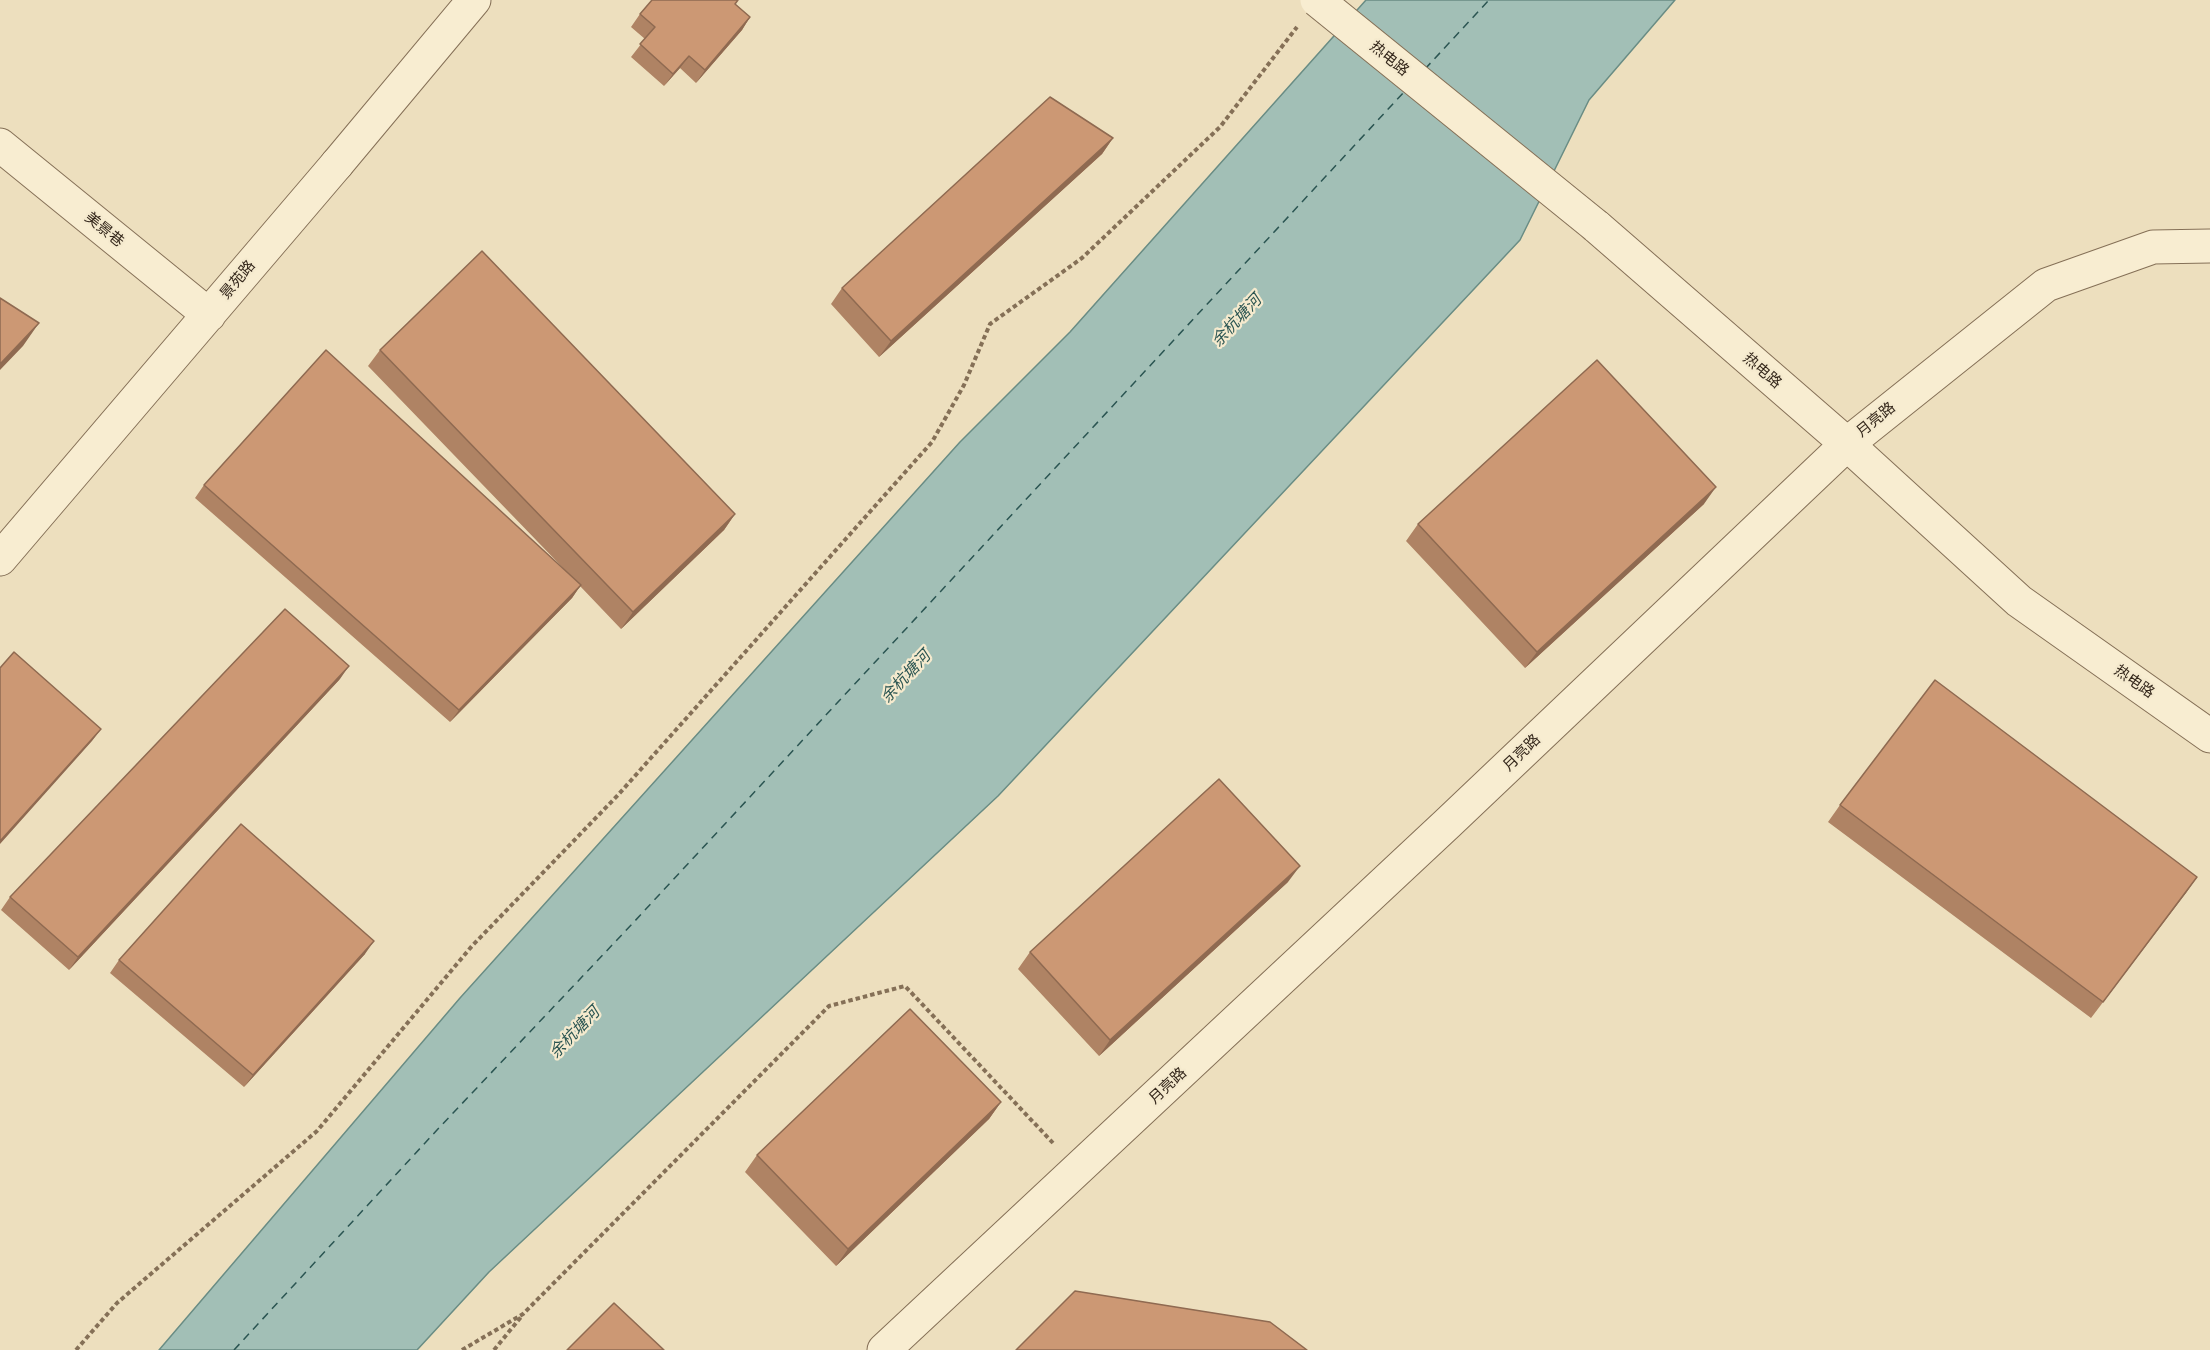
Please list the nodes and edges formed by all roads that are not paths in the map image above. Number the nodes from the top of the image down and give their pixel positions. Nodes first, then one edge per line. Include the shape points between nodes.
1 (474, 0) edge
2 (1310, 9) edge
3 (0, 145) edge
4 (2210, 246) edge
5 (208, 315) junction
6 (1846, 444) junction
7 (0, 559) edge
8 (2210, 736) edge
9 (884, 1350) edge

1 - 5 street, 景苑路
2 - 6 street, 热电路, bridge via 1596,226
3 - 5 street, 美景巷
4 - 6 street, 月亮路 via 2153,247 2046,285
5 - 7 street, 景苑路
6 - 8 street, 热电路 via 2019,601
6 - 9 street, 月亮路

